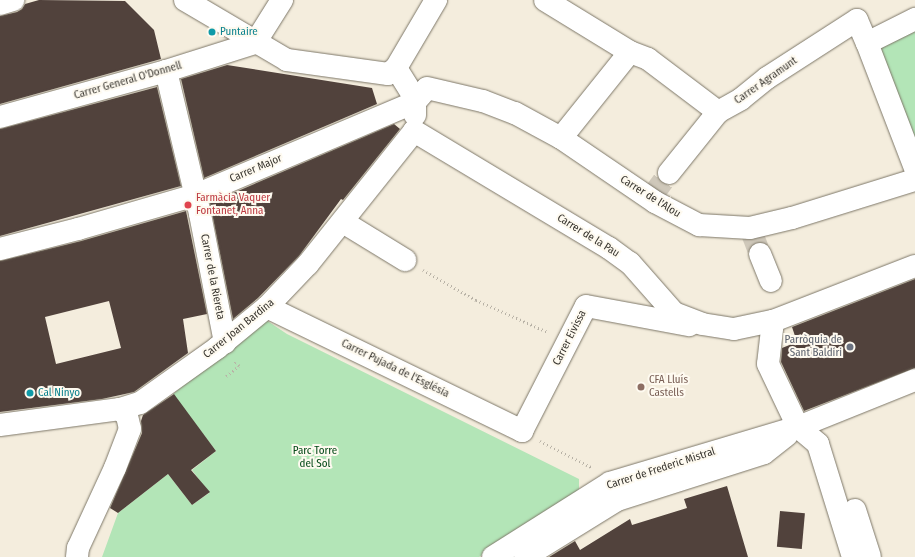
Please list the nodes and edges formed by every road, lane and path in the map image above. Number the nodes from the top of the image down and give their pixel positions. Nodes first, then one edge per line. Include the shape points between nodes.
1 (13, 0) edge
2 (185, 0) edge
3 (282, 0) edge
4 (436, 0) edge
5 (545, 0) edge
6 (0, 4) edge
7 (915, 19) edge
8 (255, 43) junction
9 (868, 43) junction
10 (630, 52) junction
11 (396, 68) junction
12 (166, 71) junction
13 (415, 102) junction
14 (718, 112) junction
15 (0, 117) edge
16 (414, 131) junction
17 (561, 138) junction
18 (911, 163) edge
19 (669, 173) tunnel mouth
20 (196, 195) junction
21 (343, 222) junction
22 (0, 249) edge
23 (760, 254) tunnel mouth
24 (405, 260) joint
25 (915, 266) edge
26 (771, 281) dead end
27 (267, 308) junction
28 (775, 316) junction
29 (702, 324) junction
30 (568, 342) junction
31 (224, 343) junction
32 (231, 366) dead end
33 (226, 376) dead end
34 (915, 380) edge
35 (120, 409) junction
36 (0, 425) edge
37 (798, 426) junction
38 (522, 431) junction
39 (610, 483) junction
40 (855, 556) edge
41 (77, 557) edge
42 (493, 557) edge
43 (525, 557) edge

1 - 6 street
2 - 8 street
3 - 8 street
4 - 11 street
5 - 10 street
7 - 9 street
8 - 11 street via 287,60 388,74
8 - 12 street, Carrer General O'Donnell
9 - 14 street, Carrer Agramunt via 857,20 767,78 741,100
9 - 18 street
10 - 14 street via 648,59
10 - 17 street
11 - 13 street
12 - 15 street, Carrer General O'Donnell
12 - 20 street, Carrer de la Riereta
13 - 16 street
13 - 17 street, Carrer de l'Alou via 427,88 483,101 515,113
13 - 20 street, Carrer Major
14 - 19 street, Carrer Agramunt
16 - 21 street, Carrer Joan Bardina
16 - 29 street, Carrer de la Pau via 609,248 630,263 674,313
17 - 18 street, Carrer de l'Alou via 655,202 699,225 750,228 792,218
20 - 22 street, Carrer Major
20 - 31 street, Carrer de la Riereta
21 - 24 street
21 - 27 street, Carrer Joan Bardina
23 - 26 street
24 - 30 path via 476,300
25 - 28 street, Carrer de la Pau
27 - 31 street, Carrer Joan Bardina
27 - 38 street, Carrer Pujada de l'Església
28 - 29 street, Carrer de la Pau via 734,329
28 - 37 street via 768,364
29 - 30 street, Carrer Eivissa via 692,326 586,306
30 - 38 street, Carrer Eivissa
31 - 35 street, Carrer Joan Bardina via 140,403
32 - 33 path via 236,363 239,366
34 - 37 street, Carrer de Frederic Mistral
35 - 36 street, Carrer Joan Bardina
35 - 41 street via 127,416 130,429 78,548
37 - 39 street, Carrer de Frederic Mistral
37 - 40 street via 818,444 834,448
37 - 43 street, Carrer de Frederic Mistral via 764,453 617,500
38 - 39 path via 604,474
39 - 42 street, Carrer de Frederic Mistral

